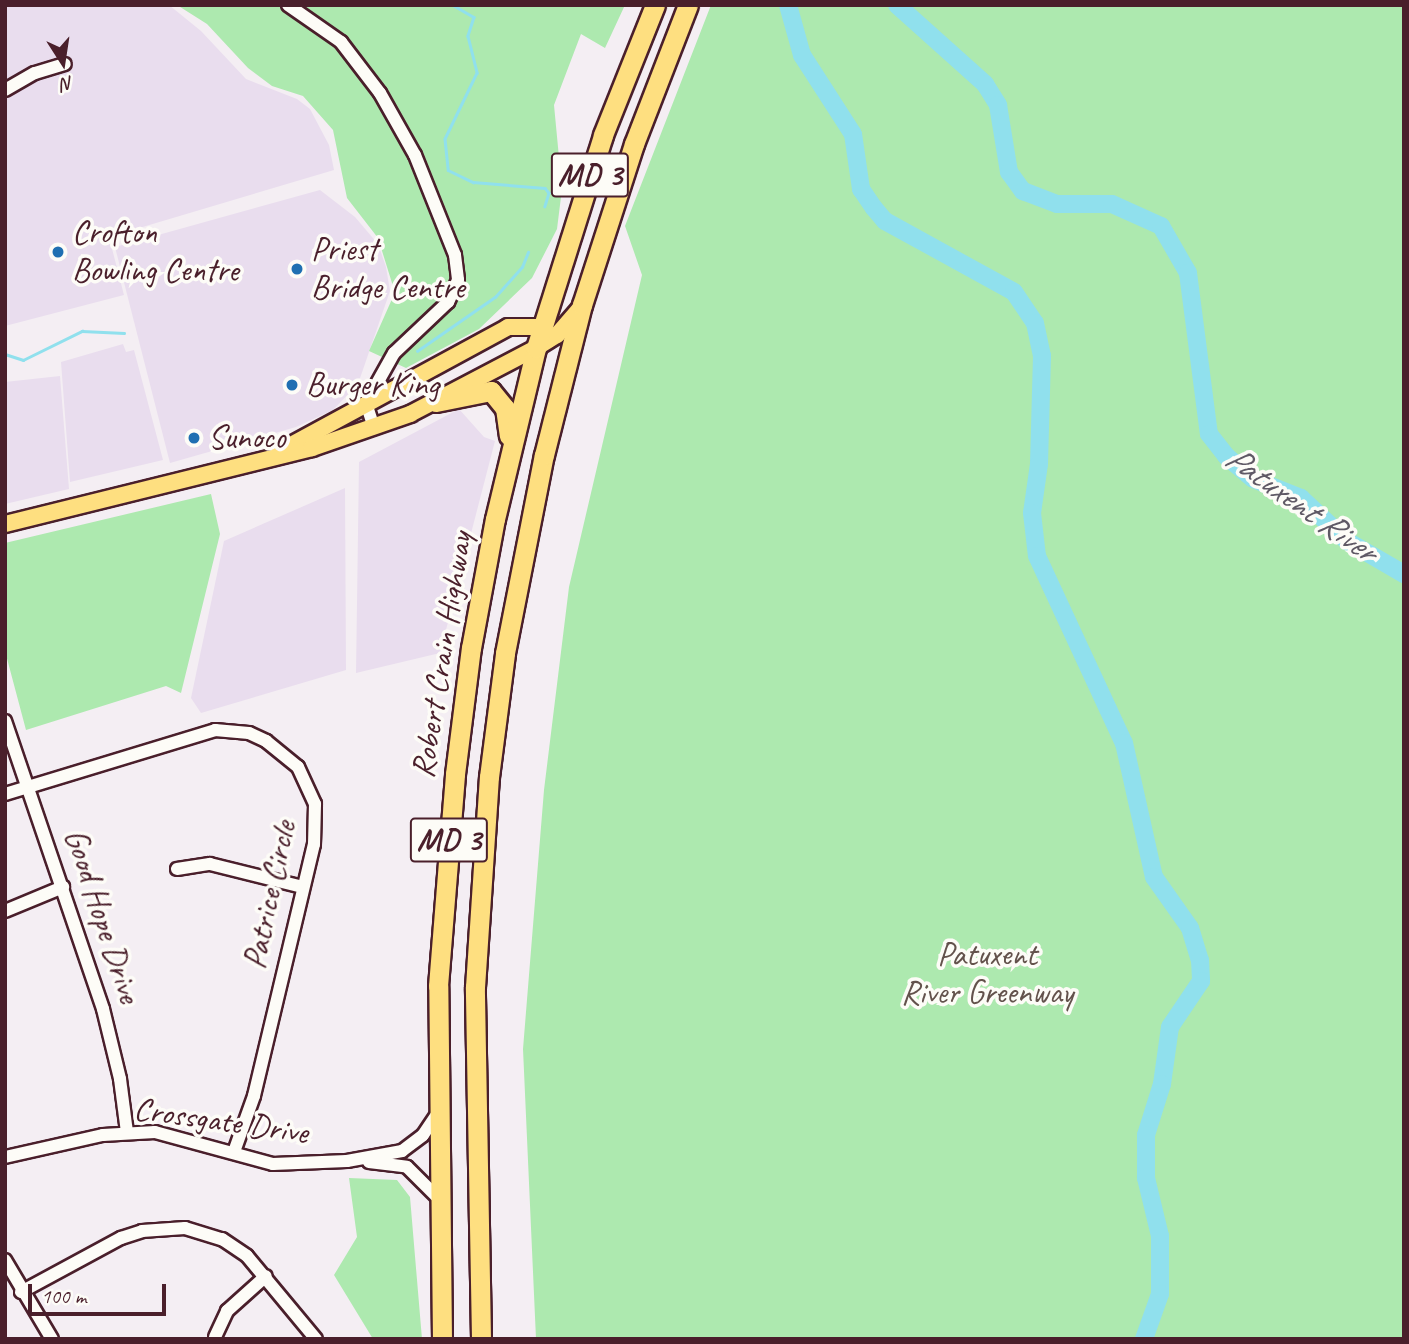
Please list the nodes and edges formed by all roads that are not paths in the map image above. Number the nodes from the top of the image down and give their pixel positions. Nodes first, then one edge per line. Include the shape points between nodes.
1 (288, 5) edge
2 (655, 5) edge
3 (688, 5) edge
4 (65, 64) dead end
5 (5, 90) edge
6 (582, 305) junction
7 (550, 331) junction
8 (536, 348) junction
9 (567, 360) junction
10 (436, 402) junction
11 (366, 404) junction
12 (374, 427) junction
13 (511, 447) junction
14 (274, 456) junction
15 (5, 524) edge
16 (5, 721) edge
17 (29, 785) junction
18 (5, 794) edge
19 (177, 869) dead end
20 (63, 887) junction
21 (303, 887) junction
22 (5, 911) edge
23 (437, 1114) junction
24 (127, 1132) junction
25 (234, 1152) junction
26 (5, 1157) edge
27 (347, 1161) junction
28 (438, 1198) junction
29 (5, 1260) edge
30 (266, 1276) junction
31 (21, 1292) junction
32 (215, 1337) dead end
33 (52, 1339) edge
34 (316, 1339) edge
35 (442, 1339) edge
36 (481, 1339) edge

1 - 11 street via 341,42 380,93 415,155 455,255 458,280 448,302 394,353
2 - 7 highway, Robert Crain Highway / MD 3 via 604,135
3 - 6 highway, Robert Crain Highway / MD 3 via 634,144
4 - 5 street via 45,68
6 - 7 main road
6 - 9 highway, Robert Crain Highway / MD 3
7 - 8 highway, Robert Crain Highway / MD 3
7 - 9 highway
7 - 11 main road via 508,327
8 - 10 main road
8 - 13 highway, Robert Crain Highway / MD 3
9 - 36 highway, Robert Crain Highway / MD 3 via 515,595 487,804 475,1000
10 - 12 main road
10 - 13 highway via 485,390 498,395 505,408
11 - 12 street
11 - 14 main road
12 - 14 main road
13 - 23 highway, Robert Crain Highway / MD 3 via 473,637 455,774 440,950
14 - 15 main road
16 - 17 street, Good Hope Drive
17 - 18 street, Patrice Circle
17 - 20 street, Good Hope Drive
17 - 21 street, Patrice Circle via 195,734 215,730 249,733 283,752 308,784 316,826
19 - 21 street via 209,864
20 - 22 street
20 - 24 street, Good Hope Drive via 114,1046
21 - 25 street, Patrice Circle via 254,1096
23 - 27 street, Crossgate Drive via 423,1135 402,1151
23 - 28 highway, Robert Crain Highway / MD 3
24 - 25 street, Crossgate Drive via 177,1136
24 - 26 street, Crossgate Drive
25 - 27 street, Crossgate Drive via 273,1164
27 - 28 street, Crossgate Drive via 407,1167
28 - 35 highway, Robert Crain Highway / MD 3
29 - 31 street
30 - 31 street via 222,1239 164,1227 121,1238
30 - 32 street via 227,1311
30 - 34 street
31 - 33 street

